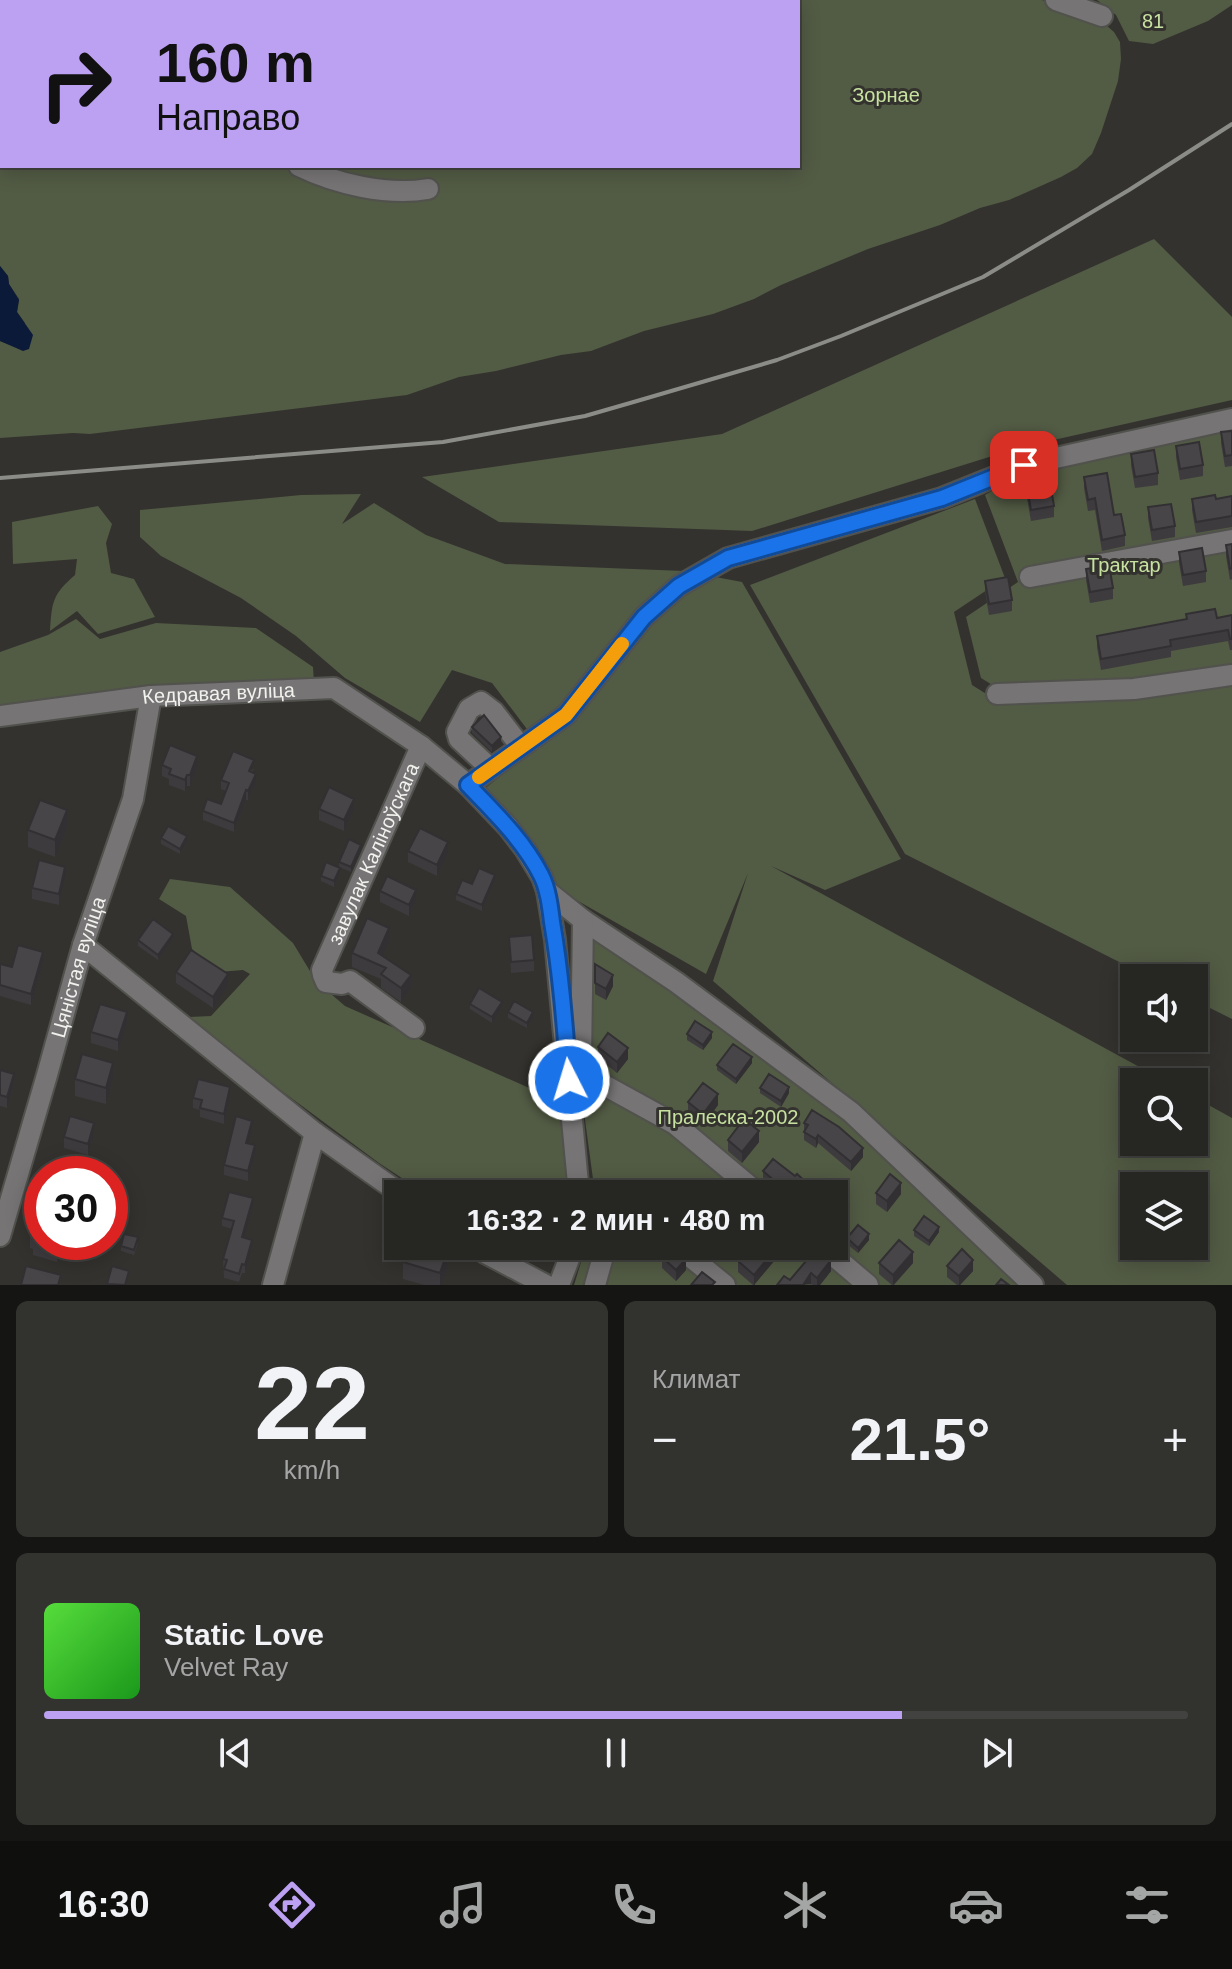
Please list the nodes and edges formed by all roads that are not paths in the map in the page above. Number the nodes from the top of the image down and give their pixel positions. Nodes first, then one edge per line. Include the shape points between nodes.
1 (1056, 0) edge
2 (1102, 16) dead end
3 (305, 168) edge
4 (428, 189) dead end
5 (1232, 419) edge
6 (1232, 540) edge
7 (1030, 577) dead end
8 (1232, 675) edge
9 (997, 694) dead end
10 (151, 696) junction
11 (0, 716) edge
12 (421, 746) junction
13 (521, 747) junction
14 (491, 769) junction
15 (468, 785) junction
16 (547, 891) junction
17 (583, 920) junction
18 (83, 945) junction
19 (414, 1028) dead end
20 (315, 1133) junction
21 (578, 1180) edge
22 (742, 1180) edge
23 (384, 1182) edge
24 (0, 1236) edge
25 (498, 1260) edge
26 (569, 1260) edge
27 (602, 1260) edge
28 (694, 1260) edge
29 (839, 1260) edge
30 (273, 1285) edge
31 (546, 1285) edge
32 (559, 1285) edge
33 (595, 1285) edge
34 (725, 1285) edge
35 (868, 1285) edge
36 (1033, 1285) edge

1 - 2 street
3 - 4 street via 362,188
5 - 13 street via 1024,465 942,498 728,558 679,586 644,617 566,715
6 - 7 street
8 - 9 street via 1134,689
10 - 11 street, Кедравая вуліца
10 - 12 street, Кедравая вуліца via 334,688
10 - 18 street, Цяністая вуліца via 133,799
12 - 15 street, Кедравая вуліца
12 - 19 street, завулак Каліноўскага via 322,970 326,982 350,981
13 - 14 street
13 - 14 street via 481,702 469,709 457,732 459,739
14 - 15 street
15 - 16 street, Кедравая вуліца via 525,849
16 - 17 street
16 - 21 street
17 - 22 street via 581,1061 595,1080 675,1124
17 - 36 street via 851,1112
18 - 20 street
18 - 24 street, Цяністая вуліца
20 - 23 street
20 - 30 street
25 - 31 street
26 - 32 street
27 - 33 street
28 - 34 street
29 - 35 street

